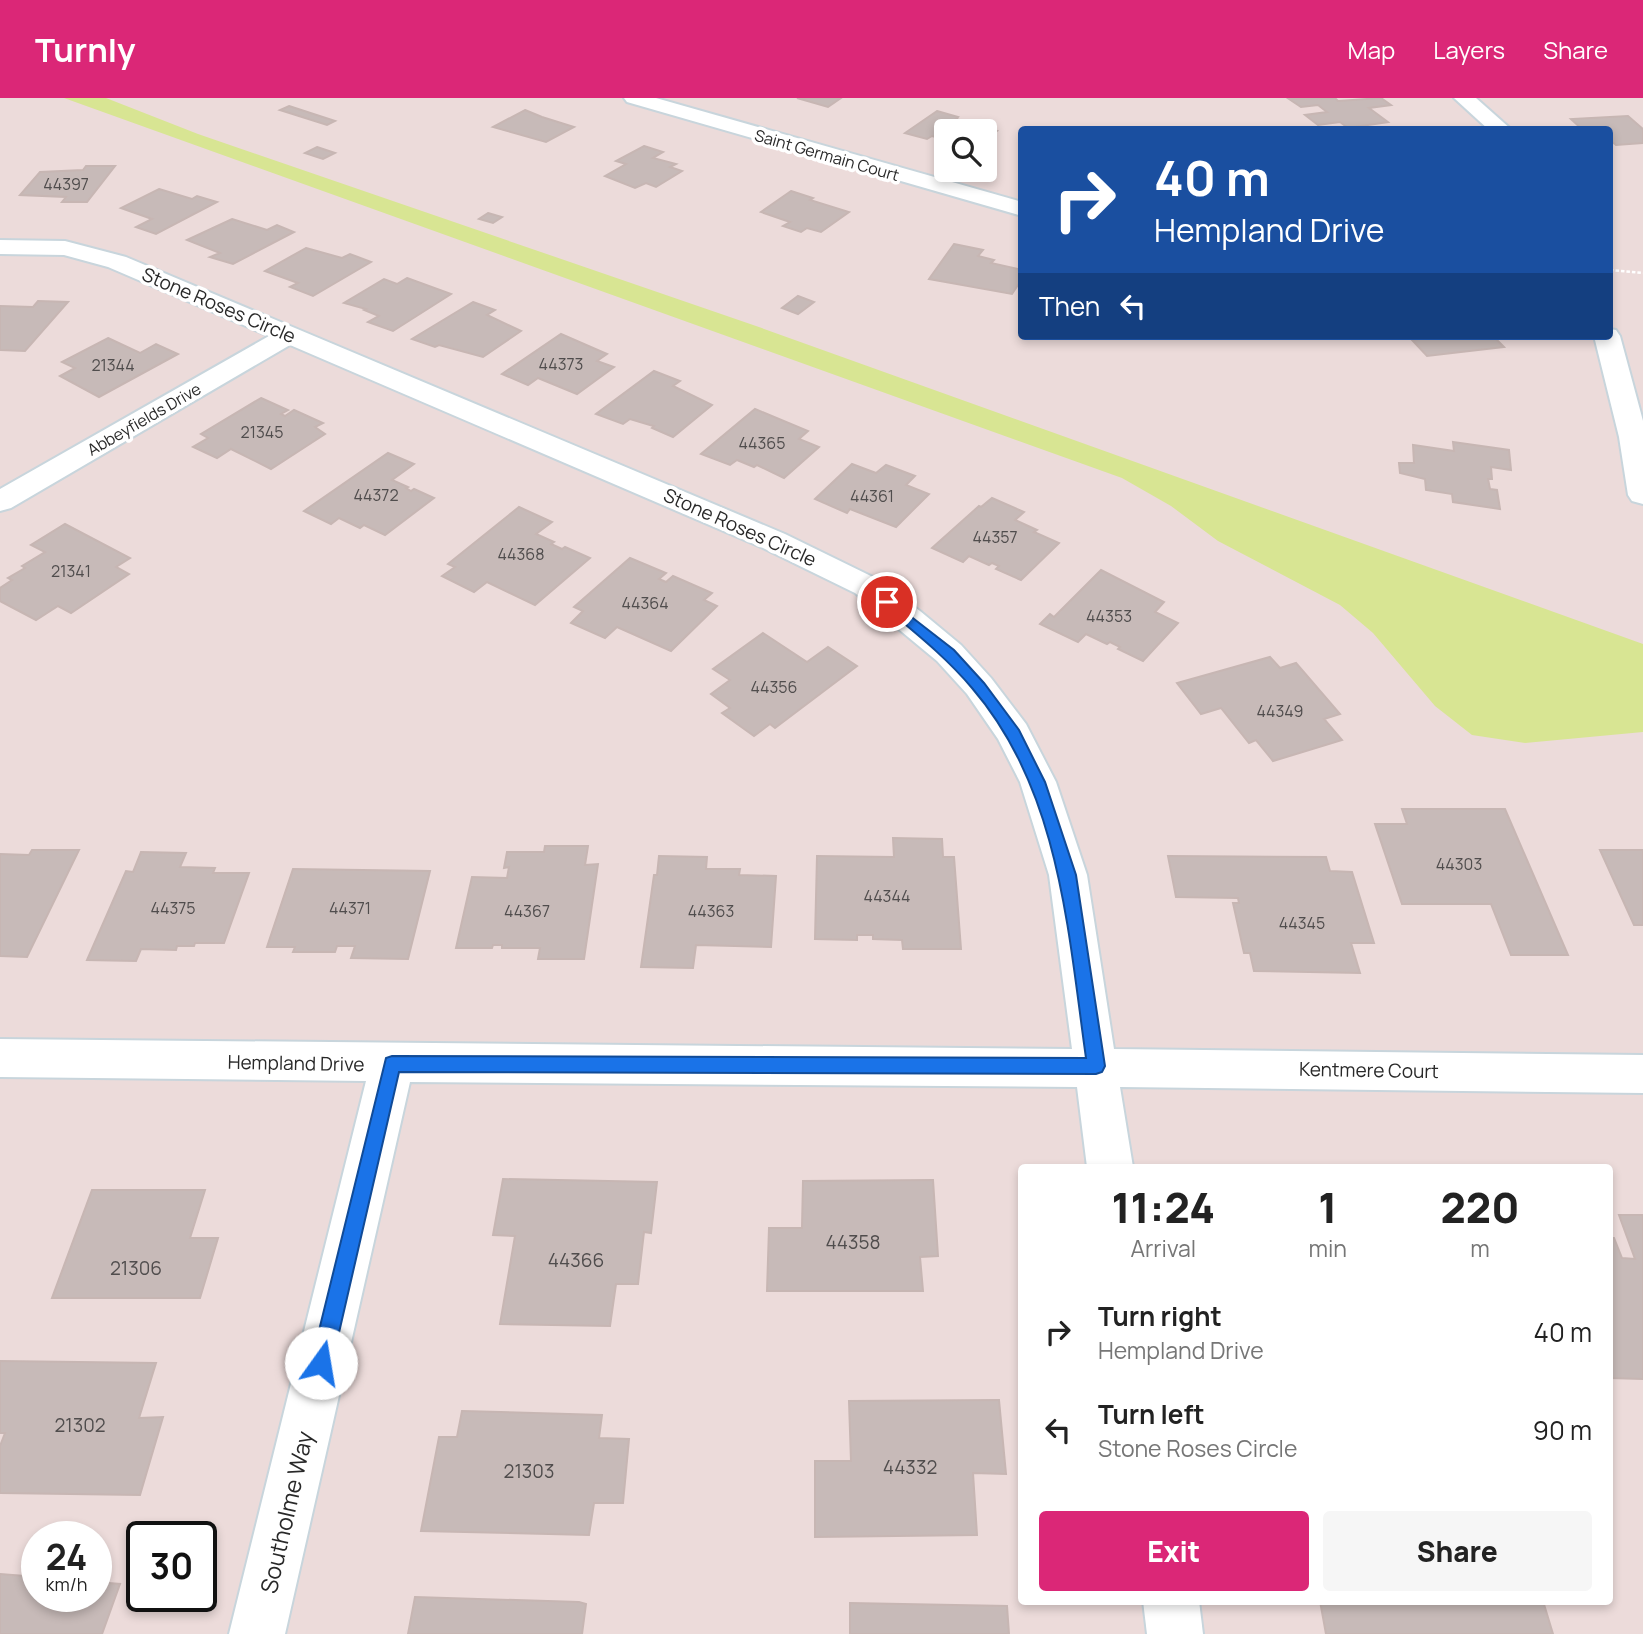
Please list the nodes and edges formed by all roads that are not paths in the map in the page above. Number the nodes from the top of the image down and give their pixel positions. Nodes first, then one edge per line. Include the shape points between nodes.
1 (634, 98) edge
2 (1464, 98) edge
3 (1497, 126) edge
4 (1018, 208) edge
5 (0, 247) edge
6 (289, 335) junction
7 (1608, 340) edge
8 (1643, 495) edge
9 (0, 502) edge
10 (0, 1058) edge
11 (392, 1064) junction
12 (1096, 1066) junction
13 (1643, 1073) edge
14 (1110, 1164) edge
15 (1171, 1605) edge
16 (257, 1634) edge
17 (1175, 1634) edge

1 - 4 street, Saint Germain Court
2 - 3 street
5 - 6 street, Stone Roses Circle via 65,248 117,262
6 - 9 street, Abbeyfields Drive
6 - 12 street, Stone Roses Circle via 823,563 866,586 949,653 1013,733 1038,782 1068,875
7 - 8 street
10 - 11 street, Hempland Drive
11 - 12 street, Hempland Drive
11 - 16 street, Southolme Way
12 - 13 street, Kentmere Court
12 - 14 street, Stone Roses Circle
15 - 17 street

